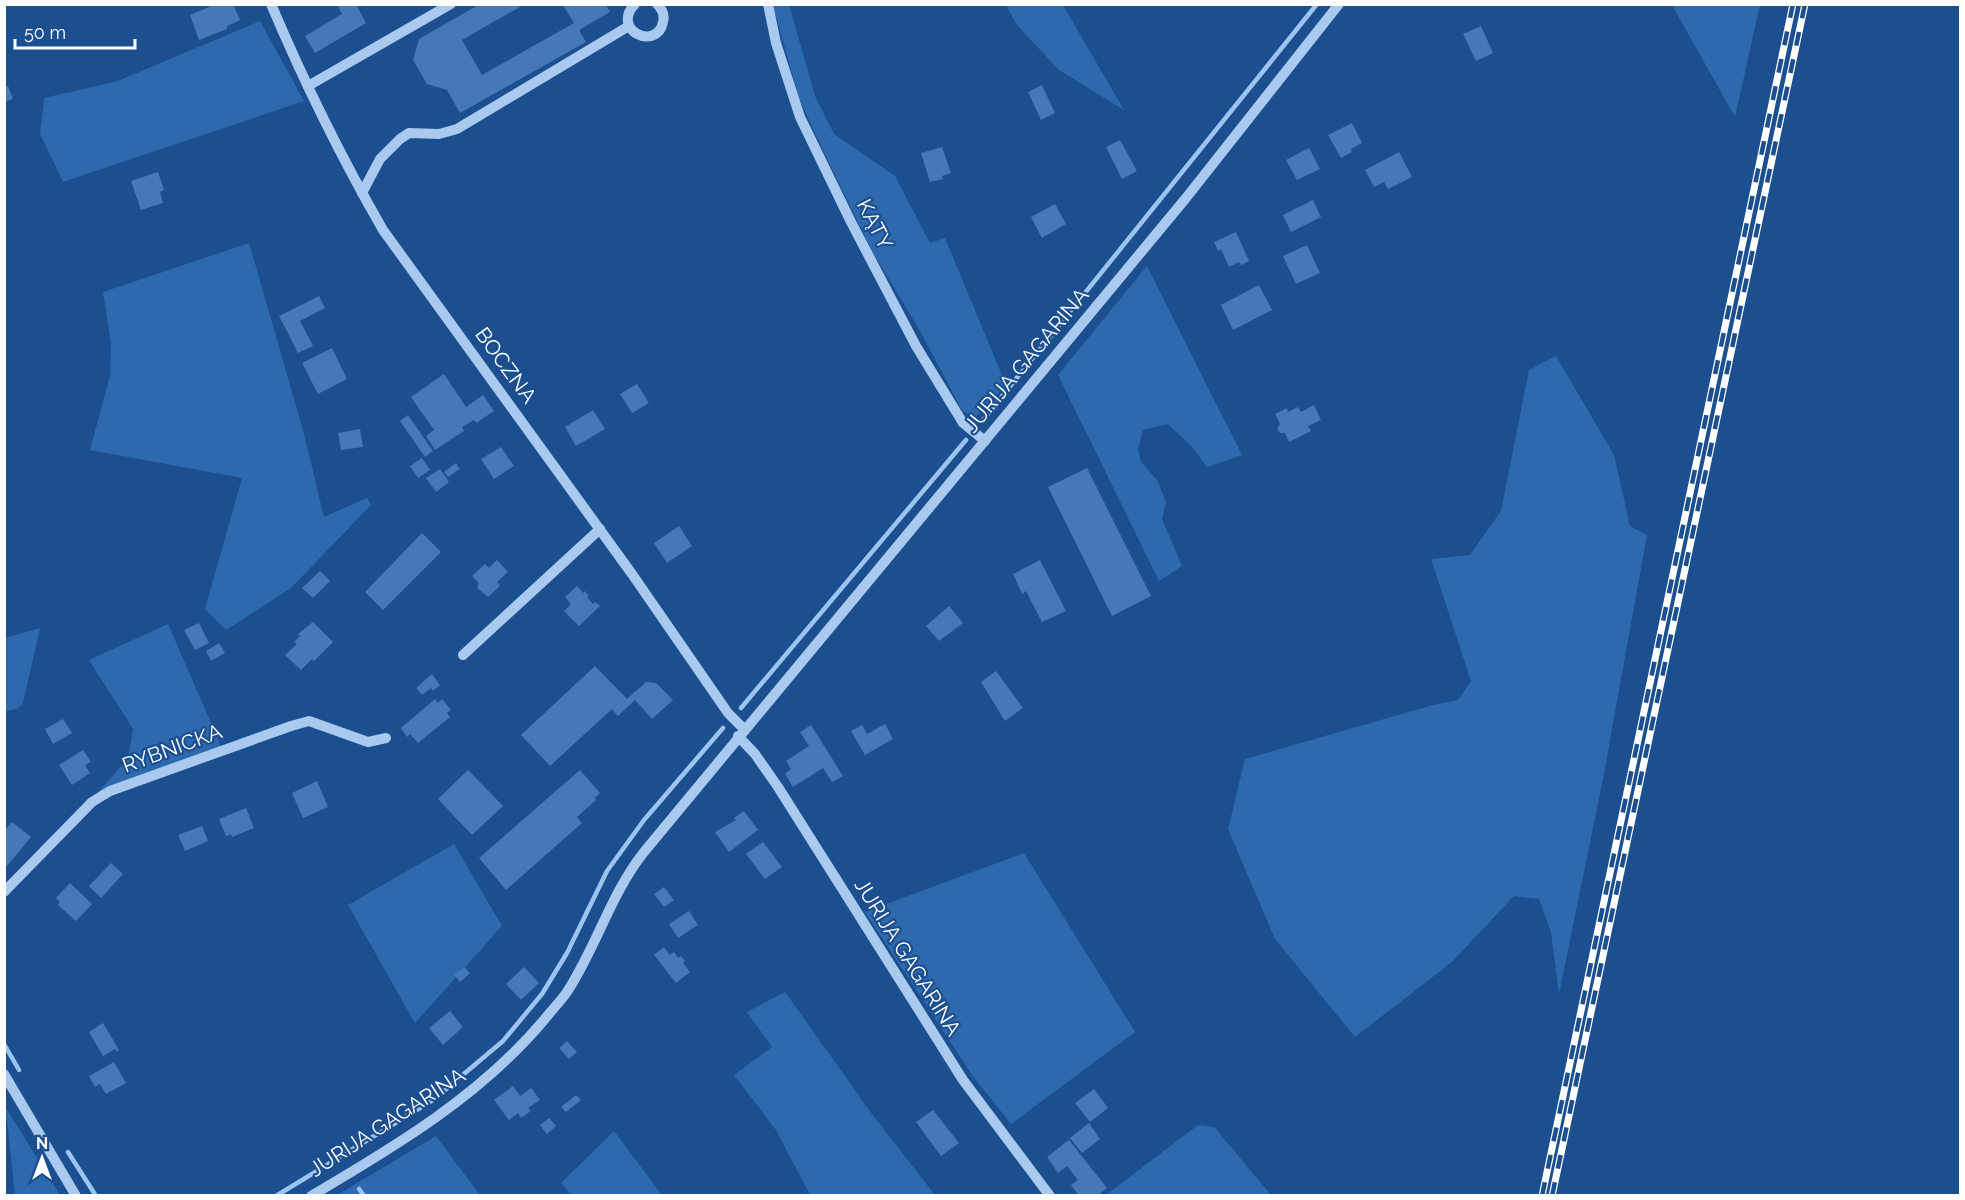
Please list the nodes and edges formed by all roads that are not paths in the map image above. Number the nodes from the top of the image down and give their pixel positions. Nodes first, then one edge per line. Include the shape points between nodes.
1 (271, 4) edge
2 (451, 4) edge
3 (635, 4) edge
4 (657, 4) edge
5 (768, 4) edge
6 (1339, 4) edge
7 (629, 26) junction
8 (308, 86) junction
9 (362, 193) junction
10 (985, 441) junction
11 (600, 529) junction
12 (463, 655) dead end
13 (741, 733) junction
14 (386, 738) dead end
15 (4, 892) edge
16 (4, 1074) edge
17 (76, 1196) edge
18 (311, 1196) edge
19 (1050, 1196) edge

1 - 8 street, BOCZNA
2 - 8 street
3 - 7 street via 628,15
4 - 7 street via 664,20 659,31 643,36
5 - 10 street, KĄTY via 800,117 851,222 916,346 963,423
6 - 10 street, JURIJA GAGARINA via 1186,198
7 - 9 street via 458,129 440,134 409,133 380,159
8 - 9 street, BOCZNA
9 - 11 street, BOCZNA via 389,238
10 - 13 street, JURIJA GAGARINA
11 - 12 street
11 - 13 street, BOCZNA
13 - 18 street, JURIJA GAGARINA via 628,872 566,993 516,1052 484,1082 431,1121
13 - 19 street, JURIJA GAGARINA via 963,1080
14 - 15 street, RYBNICKA via 368,742 309,721 110,791 92,802
16 - 17 street

